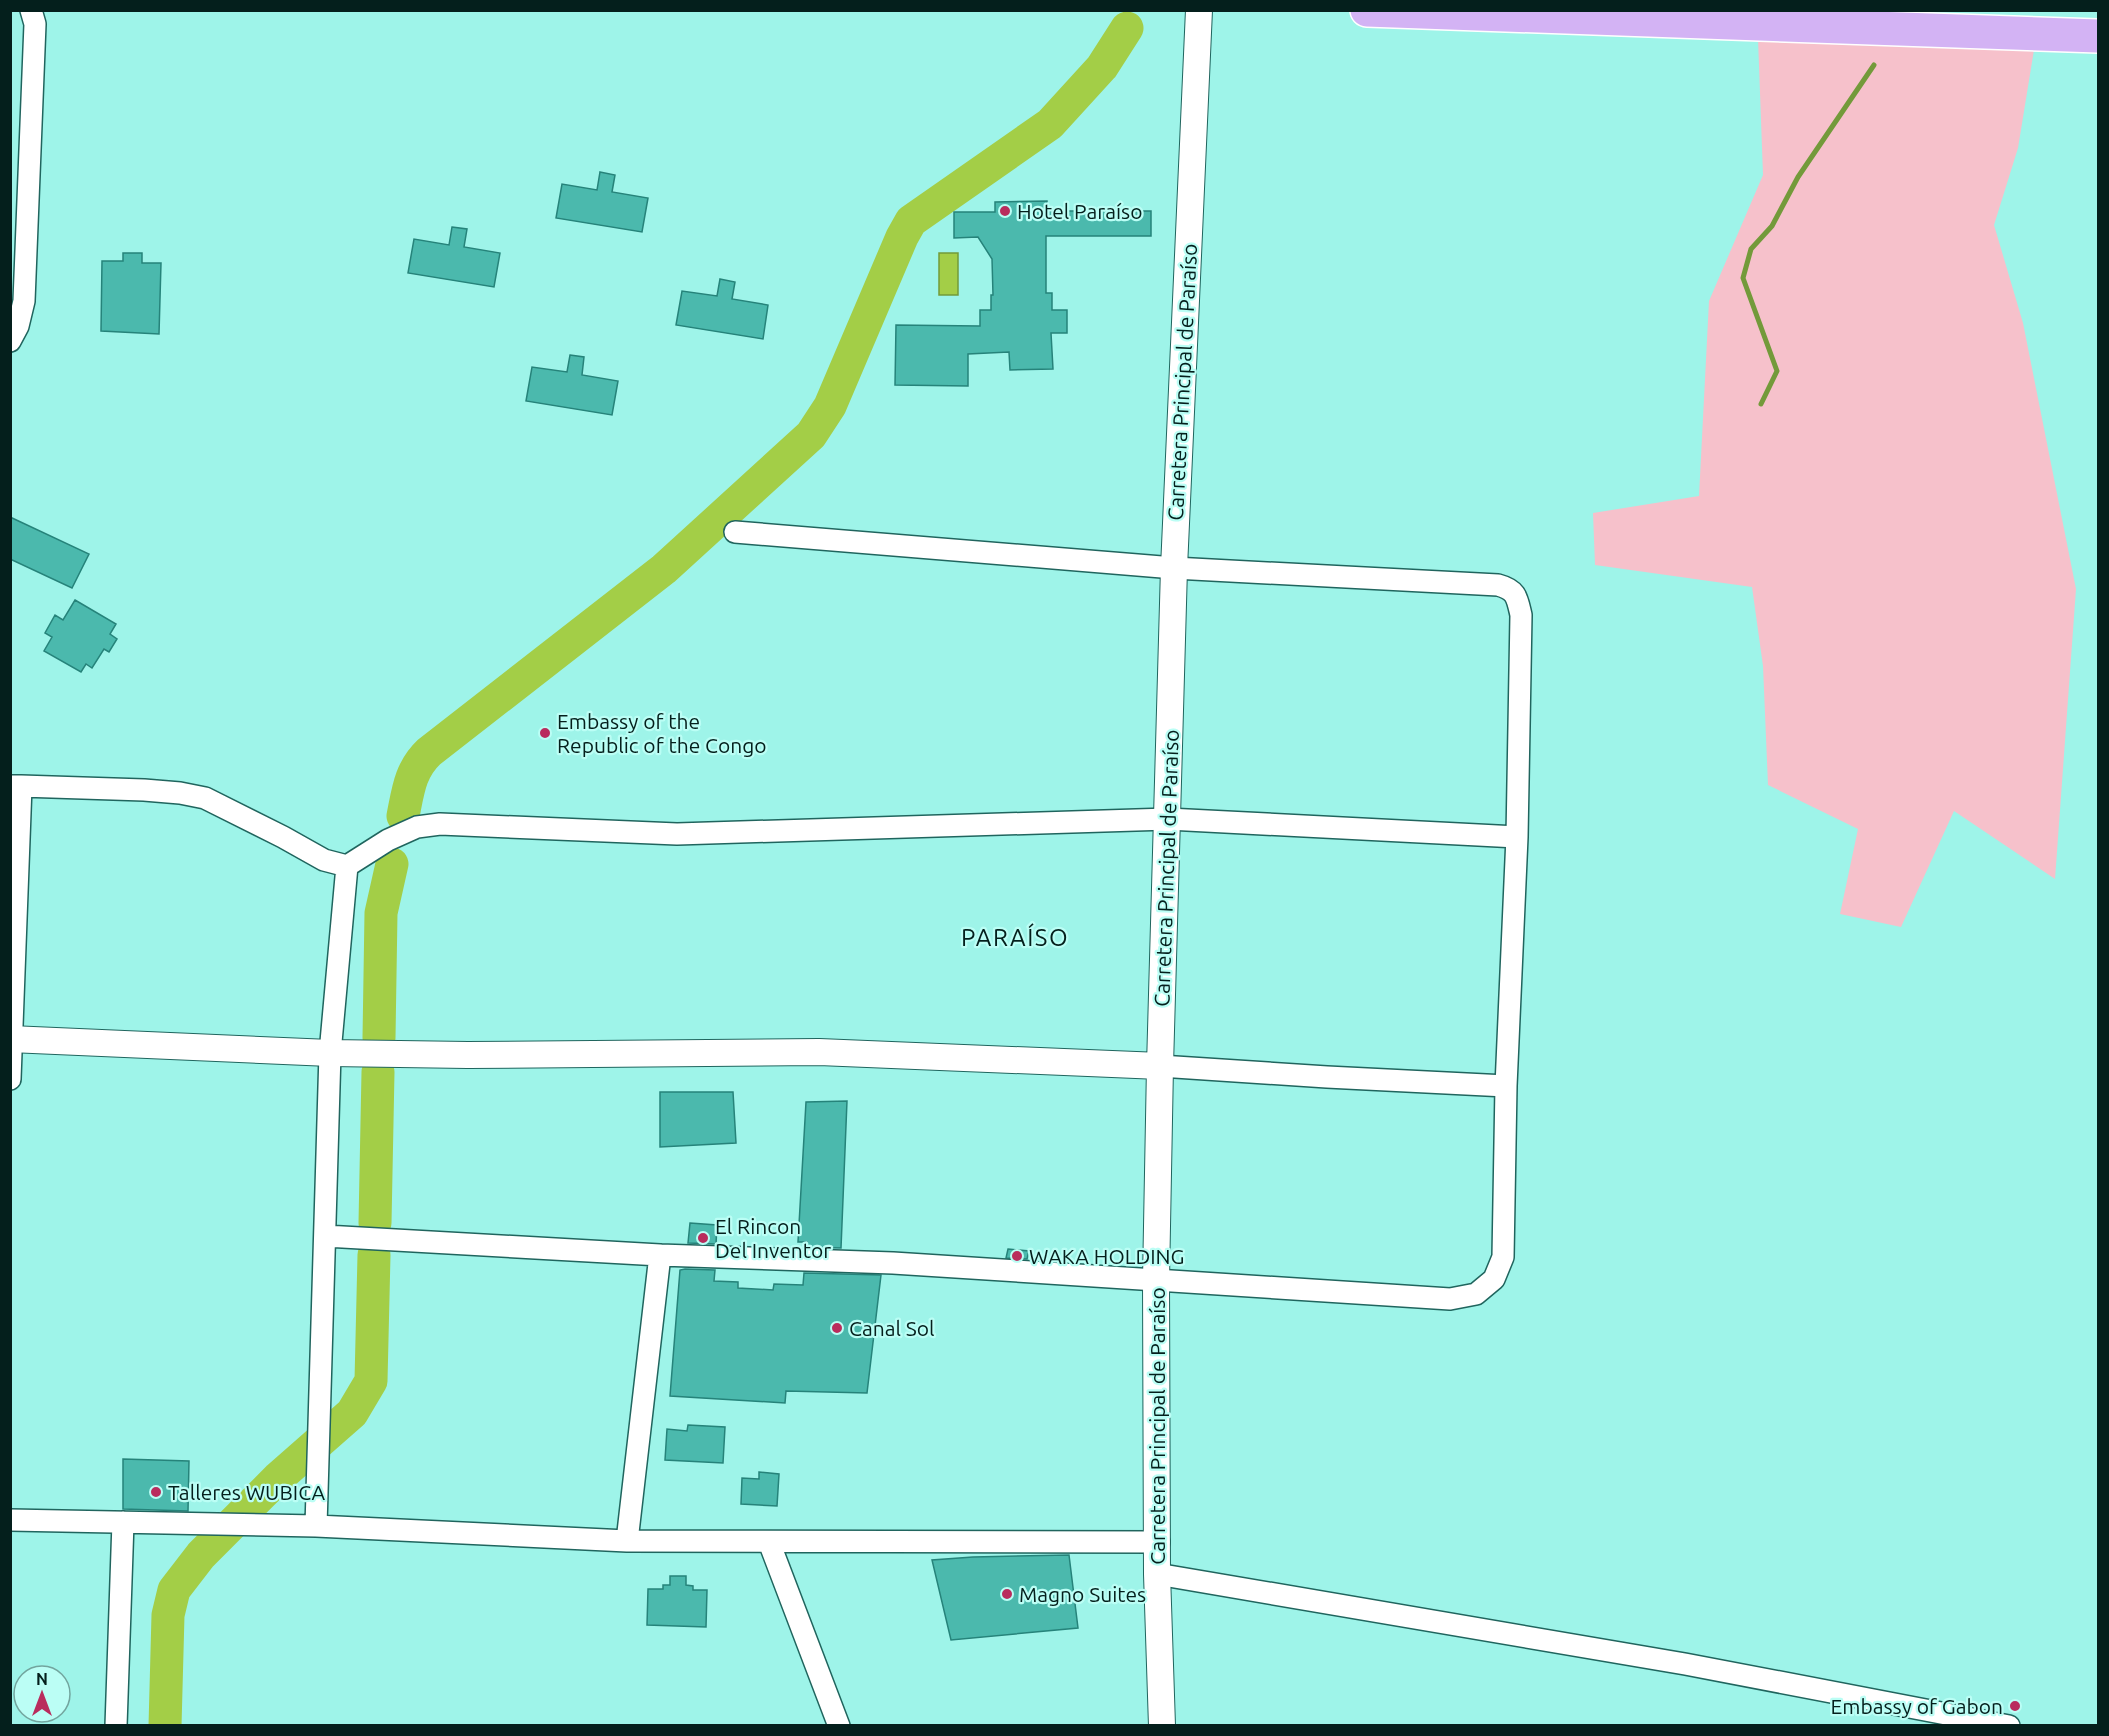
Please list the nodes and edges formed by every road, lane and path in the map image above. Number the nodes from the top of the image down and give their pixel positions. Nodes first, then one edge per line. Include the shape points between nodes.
1 (31, 10) edge
2 (1199, 10) edge
3 (1367, 10) edge
4 (2098, 36) edge
5 (10, 341) edge
6 (735, 532) dead end
7 (1174, 568) junction
8 (16, 786) edge
9 (1168, 819) junction
10 (1517, 837) junction
11 (347, 866) junction
12 (11, 1039) edge
13 (330, 1053) junction
14 (1160, 1066) junction
15 (10, 1079) edge
16 (1506, 1086) junction
17 (325, 1236) junction
18 (660, 1255) junction
19 (1156, 1280) junction
20 (10, 1520) edge
21 (123, 1522) junction
22 (316, 1526) junction
23 (627, 1541) junction
24 (769, 1542) junction
25 (1158, 1542) junction
26 (1157, 1574) junction
27 (116, 1725) edge
28 (839, 1725) edge
29 (1162, 1725) edge
30 (2009, 1725) edge

1 - 5 street via 35,24 24,301
2 - 7 street, Carretera Principal de Paraíso
3 - 4 main road
6 - 7 street
7 - 9 street, Carretera Principal de Paraíso
7 - 10 street via 1510,588 1517,597 1521,615
8 - 11 street via 144,790 205,798 324,860
8 - 12 street
9 - 10 street
9 - 11 street via 677,834 440,824 417,827 388,840
9 - 14 street, Carretera Principal de Paraíso
10 - 16 street
11 - 13 street
12 - 13 street
12 - 15 street
13 - 14 street via 819,1052
13 - 17 street
14 - 16 street
14 - 19 street, Carretera Principal de Paraíso
16 - 19 street via 1503,1257 1494,1279 1476,1294 1450,1299
17 - 18 street
17 - 22 street
18 - 19 street via 893,1263
18 - 23 street
19 - 25 street, Carretera Principal de Paraíso
20 - 21 street
21 - 22 street
21 - 27 street
22 - 23 street
23 - 24 street
24 - 25 street
24 - 28 street
25 - 26 street, Carretera Principal de Paraíso
26 - 29 street, Carretera Principal de Paraíso
26 - 30 street

